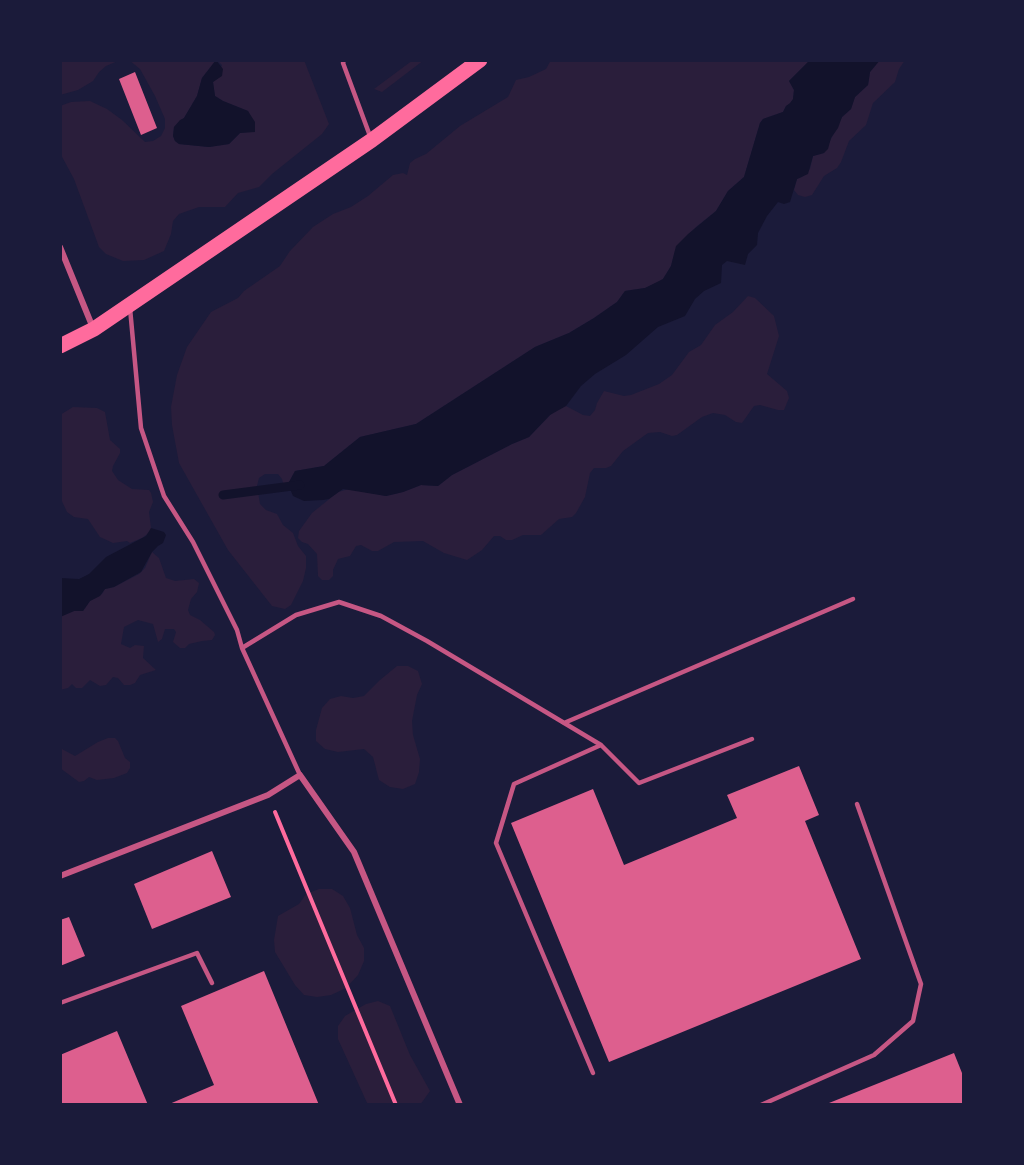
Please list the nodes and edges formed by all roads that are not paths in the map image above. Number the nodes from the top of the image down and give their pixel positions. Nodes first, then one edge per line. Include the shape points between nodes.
1 (344, 60) edge
2 (480, 60) edge
3 (372, 140) junction
4 (60, 247) edge
5 (129, 304) junction
6 (94, 329) junction
7 (60, 346) edge
8 (853, 599) dead end
9 (242, 648) junction
10 (564, 723) junction
11 (752, 739) dead end
12 (601, 745) junction
13 (300, 776) junction
14 (857, 804) dead end
15 (60, 876) edge
16 (212, 983) dead end
17 (60, 1003) edge
18 (593, 1073) dead end
19 (460, 1105) edge
20 (760, 1105) edge

1 - 3 lane
2 - 3 main road
3 - 5 main road
4 - 6 street
5 - 6 main road
5 - 9 lane via 141,428 164,496 193,542 237,630
6 - 7 main road
8 - 10 lane
9 - 10 lane via 296,615 339,602 390,621
9 - 13 lane
10 - 12 lane
11 - 12 lane via 639,783
12 - 18 lane via 514,784 496,843
13 - 15 street via 268,795
13 - 19 street via 354,852
14 - 20 lane via 921,984 913,1021 874,1055
16 - 17 lane via 196,953

